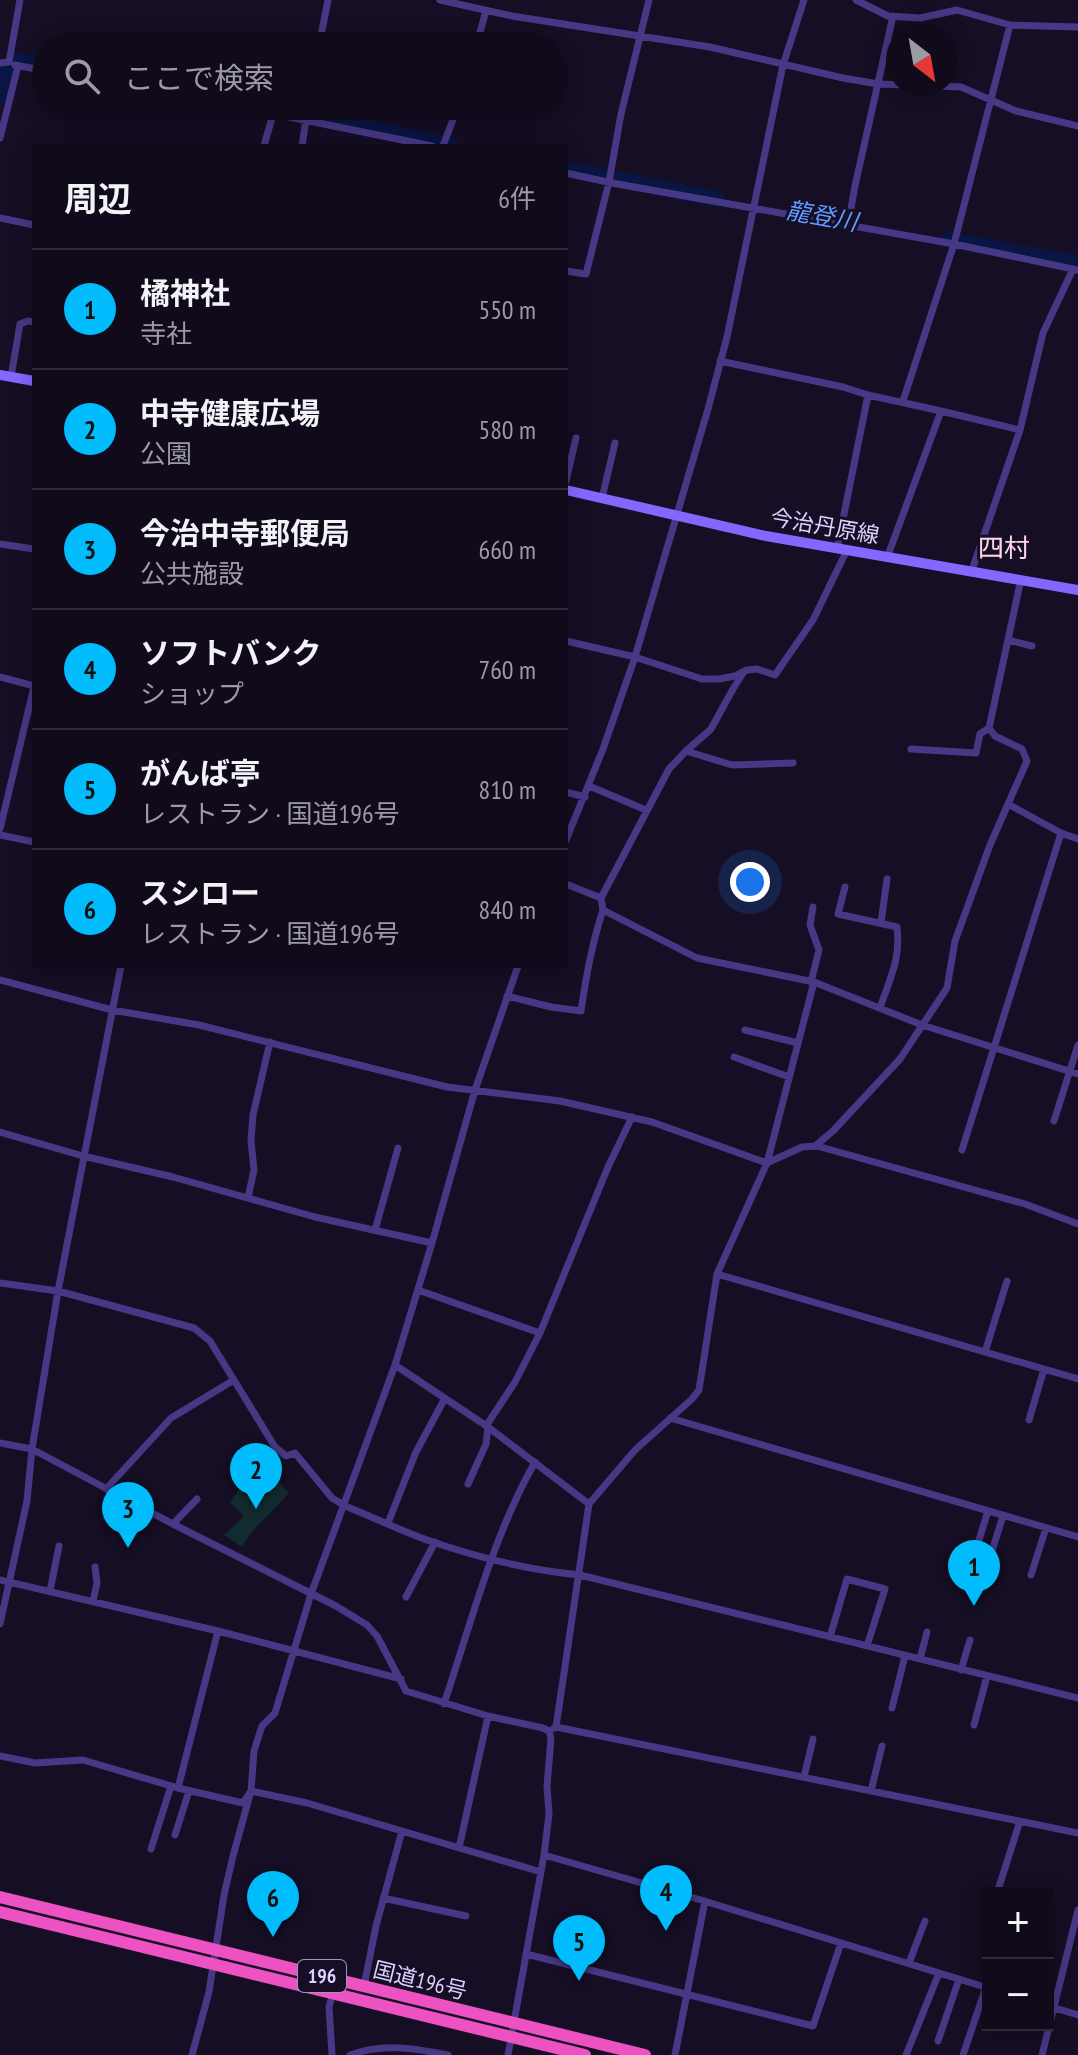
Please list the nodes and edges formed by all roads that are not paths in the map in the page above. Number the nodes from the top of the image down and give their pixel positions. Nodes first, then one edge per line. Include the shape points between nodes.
1 (20, 0) edge
2 (328, 0) edge
3 (440, 0) edge
4 (649, 0) edge
5 (804, 0) edge
6 (856, 0) edge
7 (486, 11) junction
8 (893, 16) junction
9 (1010, 25) junction
10 (1078, 27) edge
11 (322, 32) edge
12 (480, 32) edge
13 (639, 34) junction
14 (4, 62) edge
15 (783, 65) junction
16 (18, 66) junction
17 (32, 68) edge
18 (878, 84) junction
19 (991, 100) junction
20 (271, 120) edge
21 (306, 120) joint
22 (453, 120) edge
23 (1078, 126) edge
24 (0, 138) edge
25 (265, 144) edge
26 (302, 144) edge
27 (422, 144) edge
28 (444, 144) edge
29 (568, 173) edge
30 (609, 182) junction
31 (754, 208) junction
32 (0, 218) edge
33 (32, 225) edge
34 (848, 225) junction
35 (954, 244) junction
36 (1076, 269) edge
37 (568, 271) edge
38 (32, 322) edge
39 (720, 361) junction
40 (5, 376) edge
41 (32, 381) edge
42 (868, 395) junction
43 (903, 401) junction
44 (941, 411) junction
45 (1020, 430) junction
46 (576, 438) dead end
47 (615, 443) dead end
48 (568, 472) edge
49 (568, 490) edge
50 (602, 498) junction
51 (675, 516) junction
52 (0, 544) edge
53 (32, 549) edge
54 (842, 549) junction
55 (887, 558) junction
56 (971, 573) junction
57 (1021, 579) junction
58 (1078, 590) edge
59 (1008, 640) junction
60 (568, 641) edge
61 (1032, 646) dead end
62 (635, 657) junction
63 (745, 671) junction
64 (0, 677) edge
65 (32, 685) edge
66 (32, 695) edge
67 (989, 728) junction
68 (911, 749) dead end
69 (686, 751) junction
70 (793, 763) dead end
71 (589, 786) junction
72 (568, 793) edge
73 (585, 797) junction
74 (1008, 804) junction
75 (646, 810) junction
76 (0, 832) edge
77 (1061, 833) junction
78 (568, 835) edge
79 (1078, 839) edge
80 (32, 841) edge
81 (887, 879) dead end
82 (568, 885) edge
83 (845, 887) dead end
84 (601, 898) junction
85 (813, 907) dead end
86 (603, 910) junction
87 (881, 923) junction
88 (121, 968) edge
89 (517, 968) edge
90 (0, 980) edge
91 (812, 982) junction
92 (507, 996) junction
93 (880, 1008) junction
94 (112, 1010) junction
95 (922, 1025) junction
96 (745, 1030) dead end
97 (270, 1042) junction
98 (798, 1043) junction
99 (1078, 1045) edge
100 (995, 1049) junction
101 (734, 1057) dead end
102 (1074, 1073) edge
103 (789, 1077) junction
104 (475, 1090) junction
105 (632, 1117) junction
106 (1054, 1121) dead end
107 (0, 1132) edge
108 (815, 1146) junction
109 (398, 1148) dead end
110 (962, 1150) dead end
111 (83, 1156) junction
112 (767, 1163) junction
113 (248, 1198) junction
114 (1078, 1224) edge
115 (375, 1230) junction
116 (432, 1243) junction
117 (717, 1274) junction
118 (1007, 1281) dead end
119 (0, 1283) edge
120 (418, 1290) junction
121 (58, 1291) junction
122 (540, 1333) junction
123 (985, 1352) junction
124 (395, 1365) junction
125 (1044, 1369) junction
126 (1078, 1379) edge
127 (234, 1380) junction
128 (445, 1398) junction
129 (670, 1418) junction
130 (1029, 1420) dead end
131 (487, 1426) junction
132 (0, 1443) edge
133 (32, 1449) junction
134 (535, 1462) junction
135 (468, 1484) dead end
136 (106, 1489) junction
137 (197, 1499) dead end
138 (589, 1504) junction
139 (345, 1506) junction
140 (988, 1511) junction
141 (1003, 1516) junction
142 (388, 1523) junction
143 (173, 1524) junction
144 (1046, 1528) junction
145 (1078, 1537) edge
146 (435, 1542) junction
147 (59, 1546) dead end
148 (492, 1560) junction
149 (95, 1567) dead end
150 (970, 1569) dead end
151 (986, 1570) dead end
152 (580, 1575) junction
153 (1031, 1575) dead end
154 (4, 1581) edge
155 (50, 1591) junction
156 (311, 1594) junction
157 (406, 1597) dead end
158 (93, 1601) junction
159 (0, 1624) edge
160 (218, 1631) junction
161 (927, 1632) dead end
162 (830, 1637) junction
163 (970, 1640) dead end
164 (867, 1646) junction
165 (293, 1651) junction
166 (905, 1656) junction
167 (920, 1659) junction
168 (961, 1670) junction
169 (987, 1676) junction
170 (401, 1679) junction
171 (1078, 1698) edge
172 (444, 1704) junction
173 (892, 1708) dead end
174 (488, 1716) junction
175 (974, 1725) dead end
176 (552, 1729) junction
177 (813, 1739) dead end
178 (882, 1746) dead end
179 (0, 1756) edge
180 (804, 1777) junction
181 (174, 1787) junction
182 (189, 1791) junction
183 (251, 1791) junction
184 (871, 1791) junction
185 (1020, 1821) junction
186 (402, 1831) junction
187 (1078, 1833) edge
188 (175, 1835) dead end
189 (459, 1848) junction
190 (151, 1849) dead end
191 (544, 1855) junction
192 (541, 1872) junction
193 (999, 1887) edge
194 (0, 1897) edge
195 (383, 1898) junction
196 (705, 1901) junction
197 (1078, 1910) edge
198 (0, 1912) edge
199 (466, 1916) dead end
200 (925, 1921) dead end
201 (841, 1943) junction
202 (526, 1954) junction
203 (216, 1956) junction
204 (909, 1963) junction
205 (939, 1973) junction
206 (959, 1979) junction
207 (364, 1986) junction
208 (982, 1986) edge
209 (333, 1993) junction
210 (687, 1994) junction
211 (1054, 1996) edge
212 (982, 2001) edge
213 (1054, 2008) edge
214 (1078, 2015) edge
215 (513, 2023) junction
216 (1046, 2031) edge
217 (510, 2037) junction
218 (938, 2041) dead end
219 (416, 2052) edge
220 (192, 2055) edge
221 (332, 2055) edge
222 (350, 2055) edge
223 (448, 2055) edge
224 (508, 2055) edge
225 (585, 2055) edge
226 (645, 2055) edge
227 (675, 2055) edge
228 (906, 2055) edge
229 (963, 2055) edge
230 (1042, 2055) edge

1 - 14 street
2 - 11 street
3 - 7 street
4 - 13 street
5 - 15 street
6 - 8 street
7 - 12 street
7 - 13 street
8 - 9 street via 920,18 957,10
8 - 18 street
9 - 10 street
9 - 19 street
13 - 15 street
13 - 30 street
14 - 16 street
15 - 18 street
15 - 31 street
16 - 17 street
16 - 24 street
18 - 19 street via 961,87
18 - 34 street
19 - 23 street
19 - 35 street
20 - 25 street
21 - 26 street
21 - 27 street
22 - 28 street
29 - 30 street
30 - 31 street
30 - 37 street via 586,274
31 - 34 street
31 - 39 street
32 - 33 street
34 - 35 street
35 - 36 street
35 - 43 street
36 - 45 street via 1043,333
38 - 40 street via 20,324
39 - 42 street
39 - 51 street
40 - 41 main road
42 - 43 street
42 - 54 street
43 - 44 street
44 - 45 street
44 - 55 street
45 - 56 street
46 - 48 street
47 - 50 street
49 - 50 main road, 今治丹原線
50 - 51 main road, 今治丹原線
51 - 54 main road, 今治丹原線
51 - 62 street
52 - 53 street
54 - 55 main road, 今治丹原線
54 - 63 street via 813,620 775,675
55 - 56 main road, 今治丹原線
56 - 57 main road, 今治丹原線
57 - 58 main road, 今治丹原線
57 - 59 street
59 - 61 street
59 - 67 street
60 - 62 street
62 - 63 street via 702,679
62 - 71 street
63 - 69 street via 711,729
64 - 65 street
66 - 76 street
67 - 68 street via 980,734 976,753
67 - 74 street via 1022,749 1027,761
69 - 70 street via 732,765
69 - 75 street
71 - 73 street
71 - 75 street
72 - 73 street
73 - 78 street
74 - 77 street
74 - 95 street via 955,941 947,988
75 - 84 street
76 - 80 street
77 - 79 street
77 - 100 street
81 - 87 street
82 - 84 street
83 - 87 street via 838,914
84 - 86 street
85 - 91 street via 810,925 819,950
86 - 91 street via 697,958
86 - 92 street via 581,1011
87 - 93 street via 897,927 899,945
88 - 94 street
89 - 92 street
90 - 94 street
91 - 93 street
91 - 98 street
92 - 104 street
93 - 95 street
94 - 97 street
94 - 111 street
95 - 100 street
95 - 108 street via 900,1059
96 - 98 street
97 - 104 street
97 - 113 street via 253,1115 254,1170
98 - 103 street
99 - 102 street
100 - 102 street
100 - 110 street
101 - 103 street
102 - 106 street
103 - 112 street
104 - 105 street
104 - 116 street
105 - 112 street
105 - 122 street
107 - 111 street
108 - 112 street
108 - 114 street via 1025,1204
109 - 115 street
111 - 113 street
111 - 121 street
112 - 117 street
113 - 115 street
115 - 116 street
116 - 120 street
117 - 123 street
117 - 129 street via 699,1390
118 - 123 street
119 - 121 street
120 - 122 street
120 - 124 street
121 - 127 street via 194,1328 210,1341
121 - 133 street
122 - 131 street
123 - 125 street
124 - 128 street
124 - 139 street
125 - 126 street
125 - 130 street
127 - 136 street via 171,1418
127 - 139 street via 275,1447 286,1456 295,1453
128 - 131 street
128 - 142 street
129 - 138 street
129 - 140 street
131 - 134 street
131 - 135 street via 486,1444
132 - 133 street
133 - 136 street
133 - 154 street via 27,1501
134 - 138 street
134 - 148 street
136 - 143 street
137 - 143 street
138 - 152 street
139 - 142 street
139 - 156 street
140 - 141 street
140 - 150 street
141 - 144 street
141 - 151 street
142 - 146 street
143 - 156 street
144 - 145 street
144 - 153 street
146 - 148 street
146 - 157 street
147 - 155 street
148 - 152 street
148 - 172 street
149 - 158 street
152 - 162 street
152 - 176 street
154 - 155 street
154 - 159 street
155 - 158 street
156 - 165 street
156 - 170 street via 367,1625
158 - 160 street
160 - 165 street
160 - 181 street
161 - 167 street
162 - 164 street
162 - 164 street via 847,1579 885,1589
163 - 168 street
164 - 166 street
165 - 170 street
165 - 183 street via 275,1713 262,1726 254,1751
166 - 167 street
166 - 173 street
167 - 168 street
168 - 169 street
169 - 171 street
169 - 175 street
170 - 172 street via 406,1691
172 - 174 street
174 - 176 street
174 - 189 street
176 - 180 street
176 - 191 street
177 - 180 street
178 - 184 street
179 - 181 street via 35,1763 83,1760
180 - 184 street
181 - 182 street
181 - 190 street
182 - 183 street via 243,1803
182 - 188 street
183 - 186 street
183 - 203 street via 224,1895
184 - 185 street
185 - 187 street
185 - 193 street
186 - 189 street
186 - 195 street
189 - 192 street
191 - 192 street
191 - 196 street
192 - 202 street
194 - 203 highway, 国道196号 / 196
195 - 199 street
195 - 207 street
196 - 201 street
196 - 210 street
197 - 211 street
198 - 203 highway, 国道196号 / 196
200 - 204 street
201 - 204 street
201 - 210 street via 813,2026
202 - 210 street
202 - 215 street
203 - 207 highway, 国道196号 / 196
203 - 209 highway, 国道196号 / 196
203 - 220 street
204 - 205 street
205 - 206 street
205 - 228 street
206 - 208 street
206 - 218 street
207 - 215 highway, 国道196号 / 196
209 - 217 highway, 国道196号 / 196
209 - 221 street
210 - 227 street
212 - 229 street
213 - 214 street
215 - 217 street
215 - 226 highway, 国道196号 / 196
216 - 230 street
217 - 224 street
217 - 225 highway, 国道196号 / 196
219 - 222 street via 400,2046
219 - 223 street

